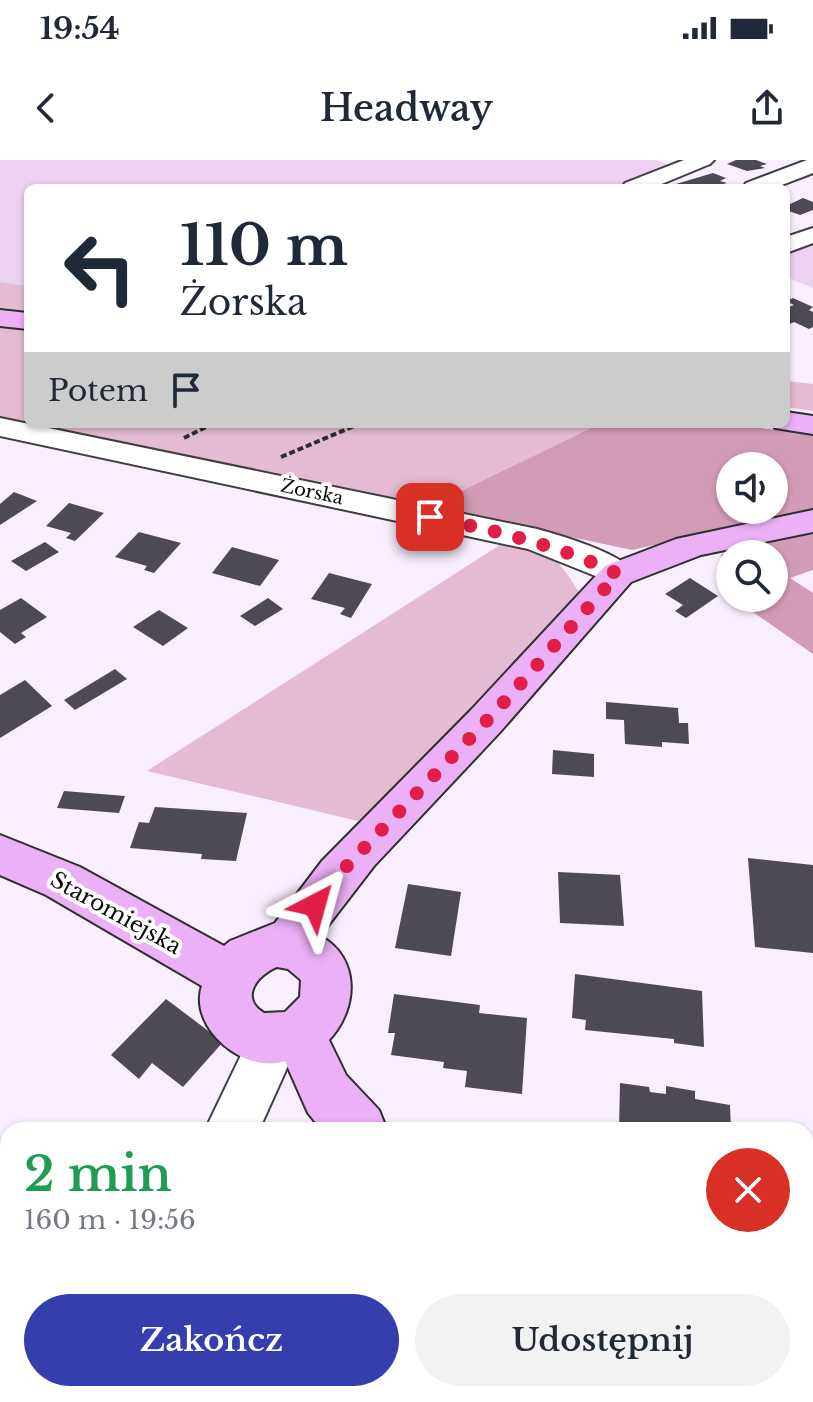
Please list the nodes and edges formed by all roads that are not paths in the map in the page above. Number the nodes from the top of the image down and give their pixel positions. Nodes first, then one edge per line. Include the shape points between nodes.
1 (703, 160) edge
2 (813, 165) edge
3 (643, 184) edge
4 (764, 184) edge
5 (813, 235) edge
6 (790, 244) edge
7 (0, 318) edge
8 (24, 321) edge
9 (790, 422) edge
10 (813, 425) edge
11 (0, 427) edge
12 (813, 521) edge
13 (618, 574) junction
14 (0, 854) edge
15 (288, 946) junction
16 (229, 975) junction
17 (286, 1035) junction
18 (237, 1122) edge
19 (352, 1122) edge

1 - 3 street
2 - 4 street
5 - 6 street
7 - 8 street
9 - 10 street
11 - 13 street, Żorska via 537,540
12 - 13 street via 673,550
13 - 15 street via 343,870
14 - 16 street, Staromiejska via 63,881
15 - 16 street via 248,954
15 - 17 street via 315,958 327,983 321,1011
16 - 17 street via 224,997 231,1019 250,1034
17 - 18 street
17 - 19 street

